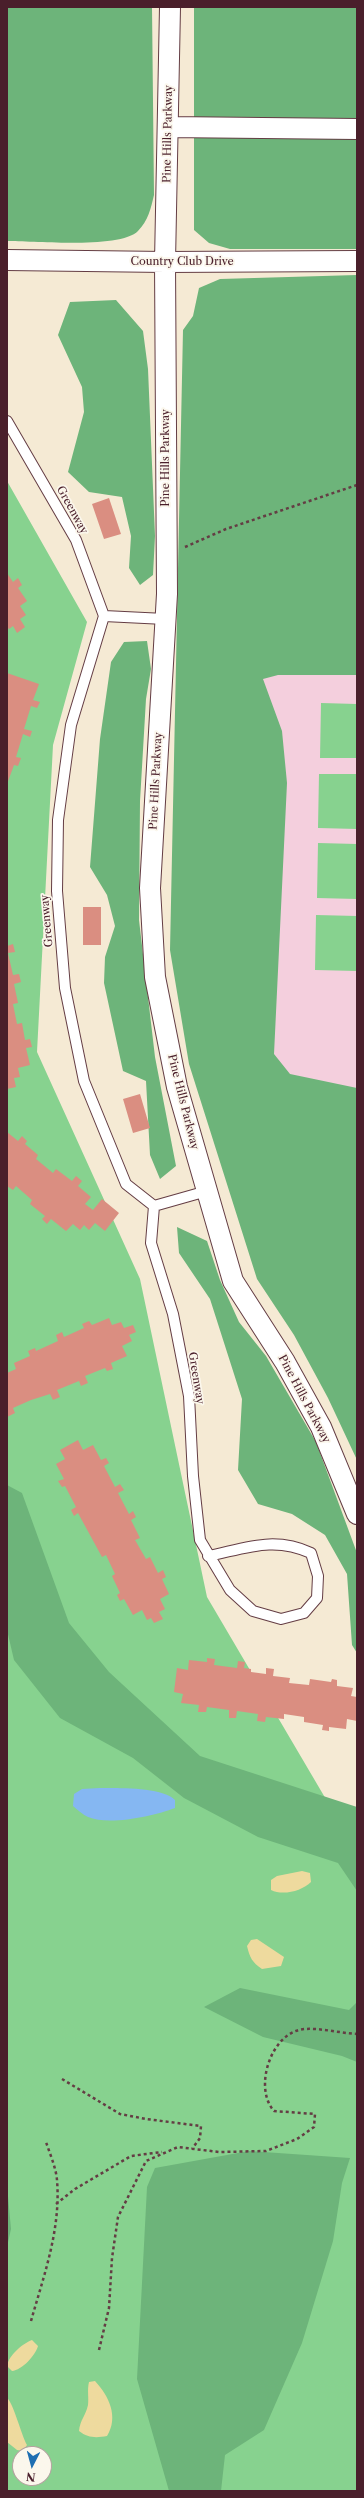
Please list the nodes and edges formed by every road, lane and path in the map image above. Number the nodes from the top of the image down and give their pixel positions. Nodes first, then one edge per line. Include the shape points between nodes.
1 (170, 7) edge
2 (168, 127) junction
3 (357, 129) edge
4 (7, 260) edge
5 (357, 261) edge
6 (165, 262) junction
7 (7, 421) edge
8 (357, 485) edge
9 (166, 555) junction
10 (104, 616) junction
11 (165, 619) junction
12 (207, 1191) junction
13 (154, 1206) junction
14 (357, 1514) edge
15 (208, 1556) junction
16 (357, 2034) edge
17 (62, 2079) dead end
18 (46, 2142) dead end
19 (192, 2149) junction
20 (167, 2152) junction
21 (56, 2204) junction
22 (31, 2321) dead end
23 (99, 2350) dead end

1 - 2 street, Pine Hills Parkway
2 - 3 street
2 - 6 street, Pine Hills Parkway
4 - 6 street, Country Club Drive
5 - 6 street, Country Club Drive
6 - 9 street, Pine Hills Parkway
7 - 10 lane, Greenway via 76,540
8 - 9 path via 226,529
9 - 11 street, Pine Hills Parkway
10 - 11 lane
10 - 13 lane, Greenway via 71,725 58,820 57,899 65,988 84,1081 126,1184
11 - 12 street, Pine Hills Parkway via 150,888 155,977 176,1087
12 - 13 lane
12 - 14 street, Pine Hills Parkway via 233,1281 285,1362 321,1427
13 - 15 lane, Greenway via 151,1243 173,1314 189,1396 193,1476 200,1533
15 - 15 lane, Greenway via 230,1590 253,1611 281,1619 304,1613 317,1598 318,1576 312,1553 293,1545 273,1543
16 - 19 path via 304,2029 284,2038 271,2056 264,2087 268,2104 274,2111 315,2114 314,2127 298,2139 266,2151 219,2152
17 - 19 path via 120,2114 201,2126 200,2138
18 - 21 path via 57,2179
19 - 20 path via 178,2147
20 - 21 path via 131,2156 75,2189
20 - 23 path via 146,2160 118,2217 109,2308
21 - 22 path via 51,2256

